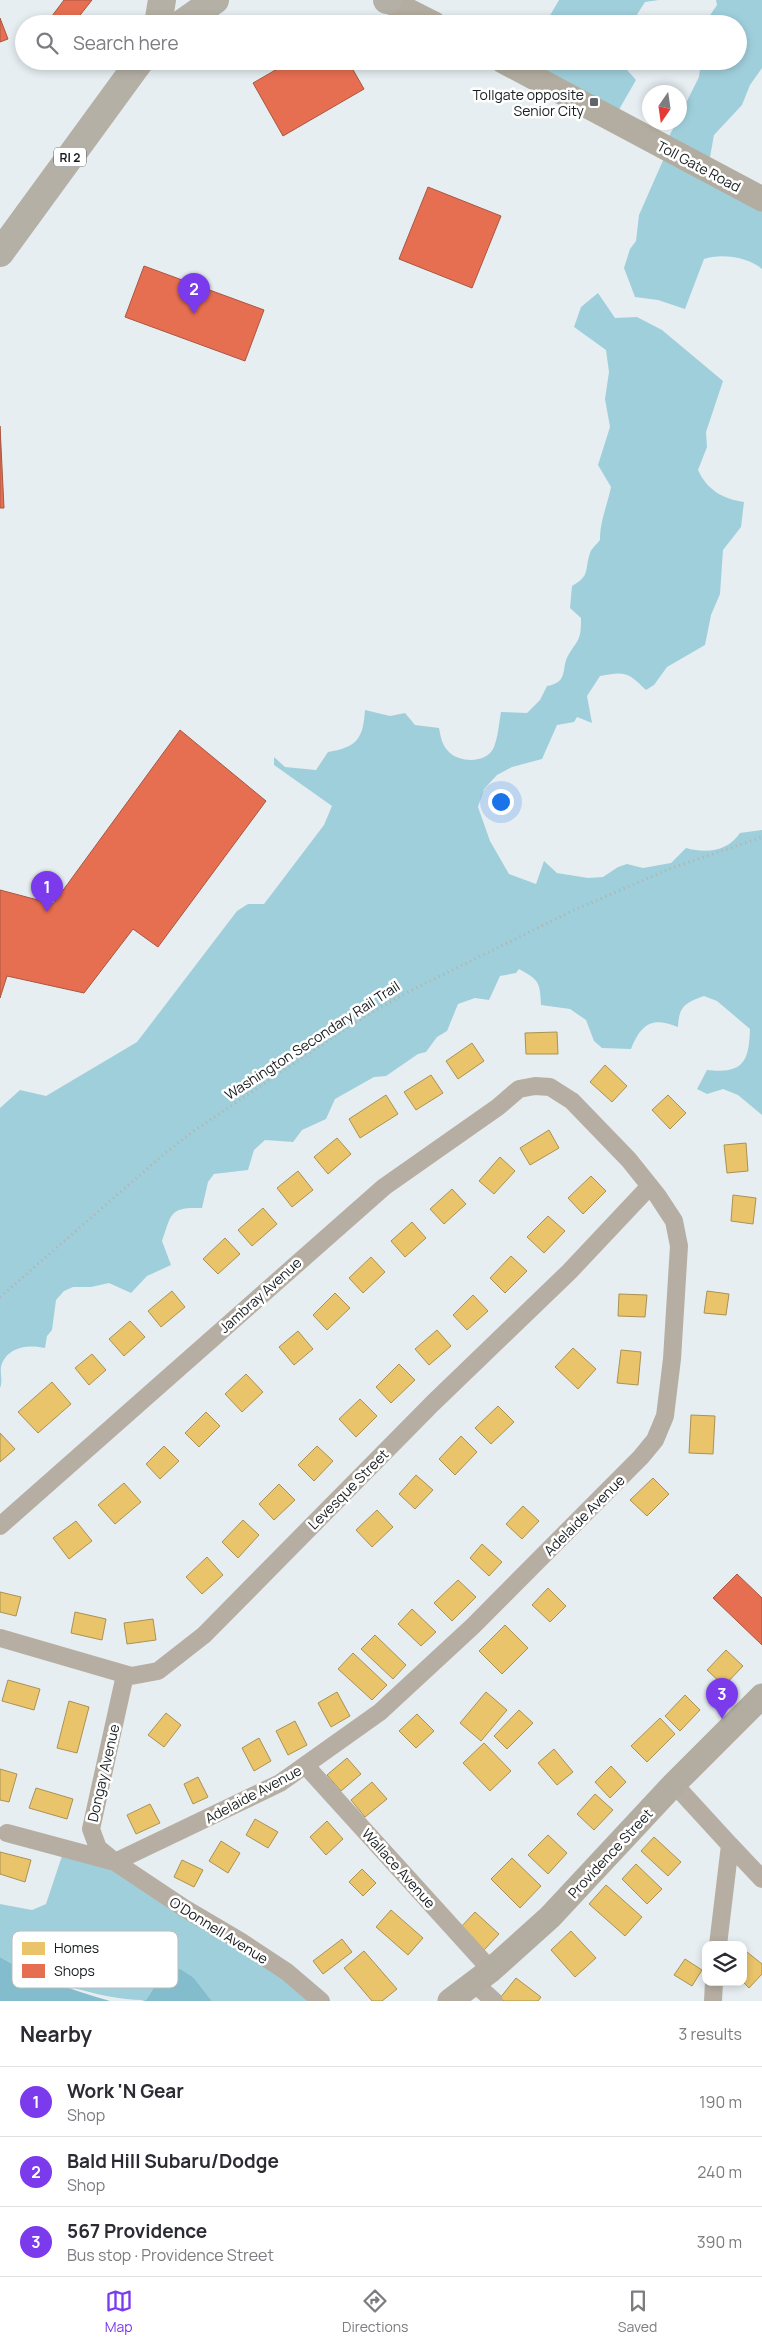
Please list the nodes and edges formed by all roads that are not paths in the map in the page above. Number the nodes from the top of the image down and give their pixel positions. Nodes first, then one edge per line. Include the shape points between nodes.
1 (162, 0) edge
2 (185, 0) edge
3 (215, 0) edge
4 (387, 0) edge
5 (160, 15) edge
6 (174, 15) edge
7 (193, 15) edge
8 (416, 15) edge
9 (133, 70) edge
10 (520, 70) edge
11 (762, 199) edge
12 (0, 253) edge
13 (535, 1086) joint
14 (650, 1186) junction
15 (0, 1526) edge
16 (0, 1638) edge
17 (125, 1675) junction
18 (762, 1696) edge
19 (306, 1766) junction
20 (674, 1784) junction
21 (7, 1833) dead end
22 (730, 1845) junction
23 (115, 1862) junction
24 (762, 1879) edge
25 (718, 1941) edge
26 (483, 1976) junction
27 (321, 2001) edge
28 (449, 2001) edge
29 (494, 2001) edge

1 - 5 main road
2 - 6 main road
3 - 7 main road
4 - 8 main road
9 - 12 main road, RI 2
10 - 11 main road, Toll Gate Road
13 - 14 street, Adelaide Avenue via 558,1089 572,1101
13 - 15 street, Jambray Avenue via 512,1094 384,1187
14 - 17 street, Levesque Street via 570,1271 433,1403 204,1635 158,1672
14 - 19 street, Adelaide Avenue via 674,1221 679,1246 668,1396 663,1426 655,1440 474,1626 380,1712
16 - 17 street, Levesque Street
17 - 23 street, Dongay Avenue via 91,1829 98,1848
18 - 20 main road, Providence Street
19 - 23 street, Adelaide Avenue via 280,1783
19 - 26 street, Wallace Avenue
20 - 22 street
20 - 26 main road, Providence Street via 550,1917
21 - 23 street, O'Donnell Avenue
22 - 24 street
22 - 25 street
23 - 27 street, O'Donnell Avenue via 256,1951
26 - 28 main road, Providence Street
26 - 29 street, Wallace Avenue

